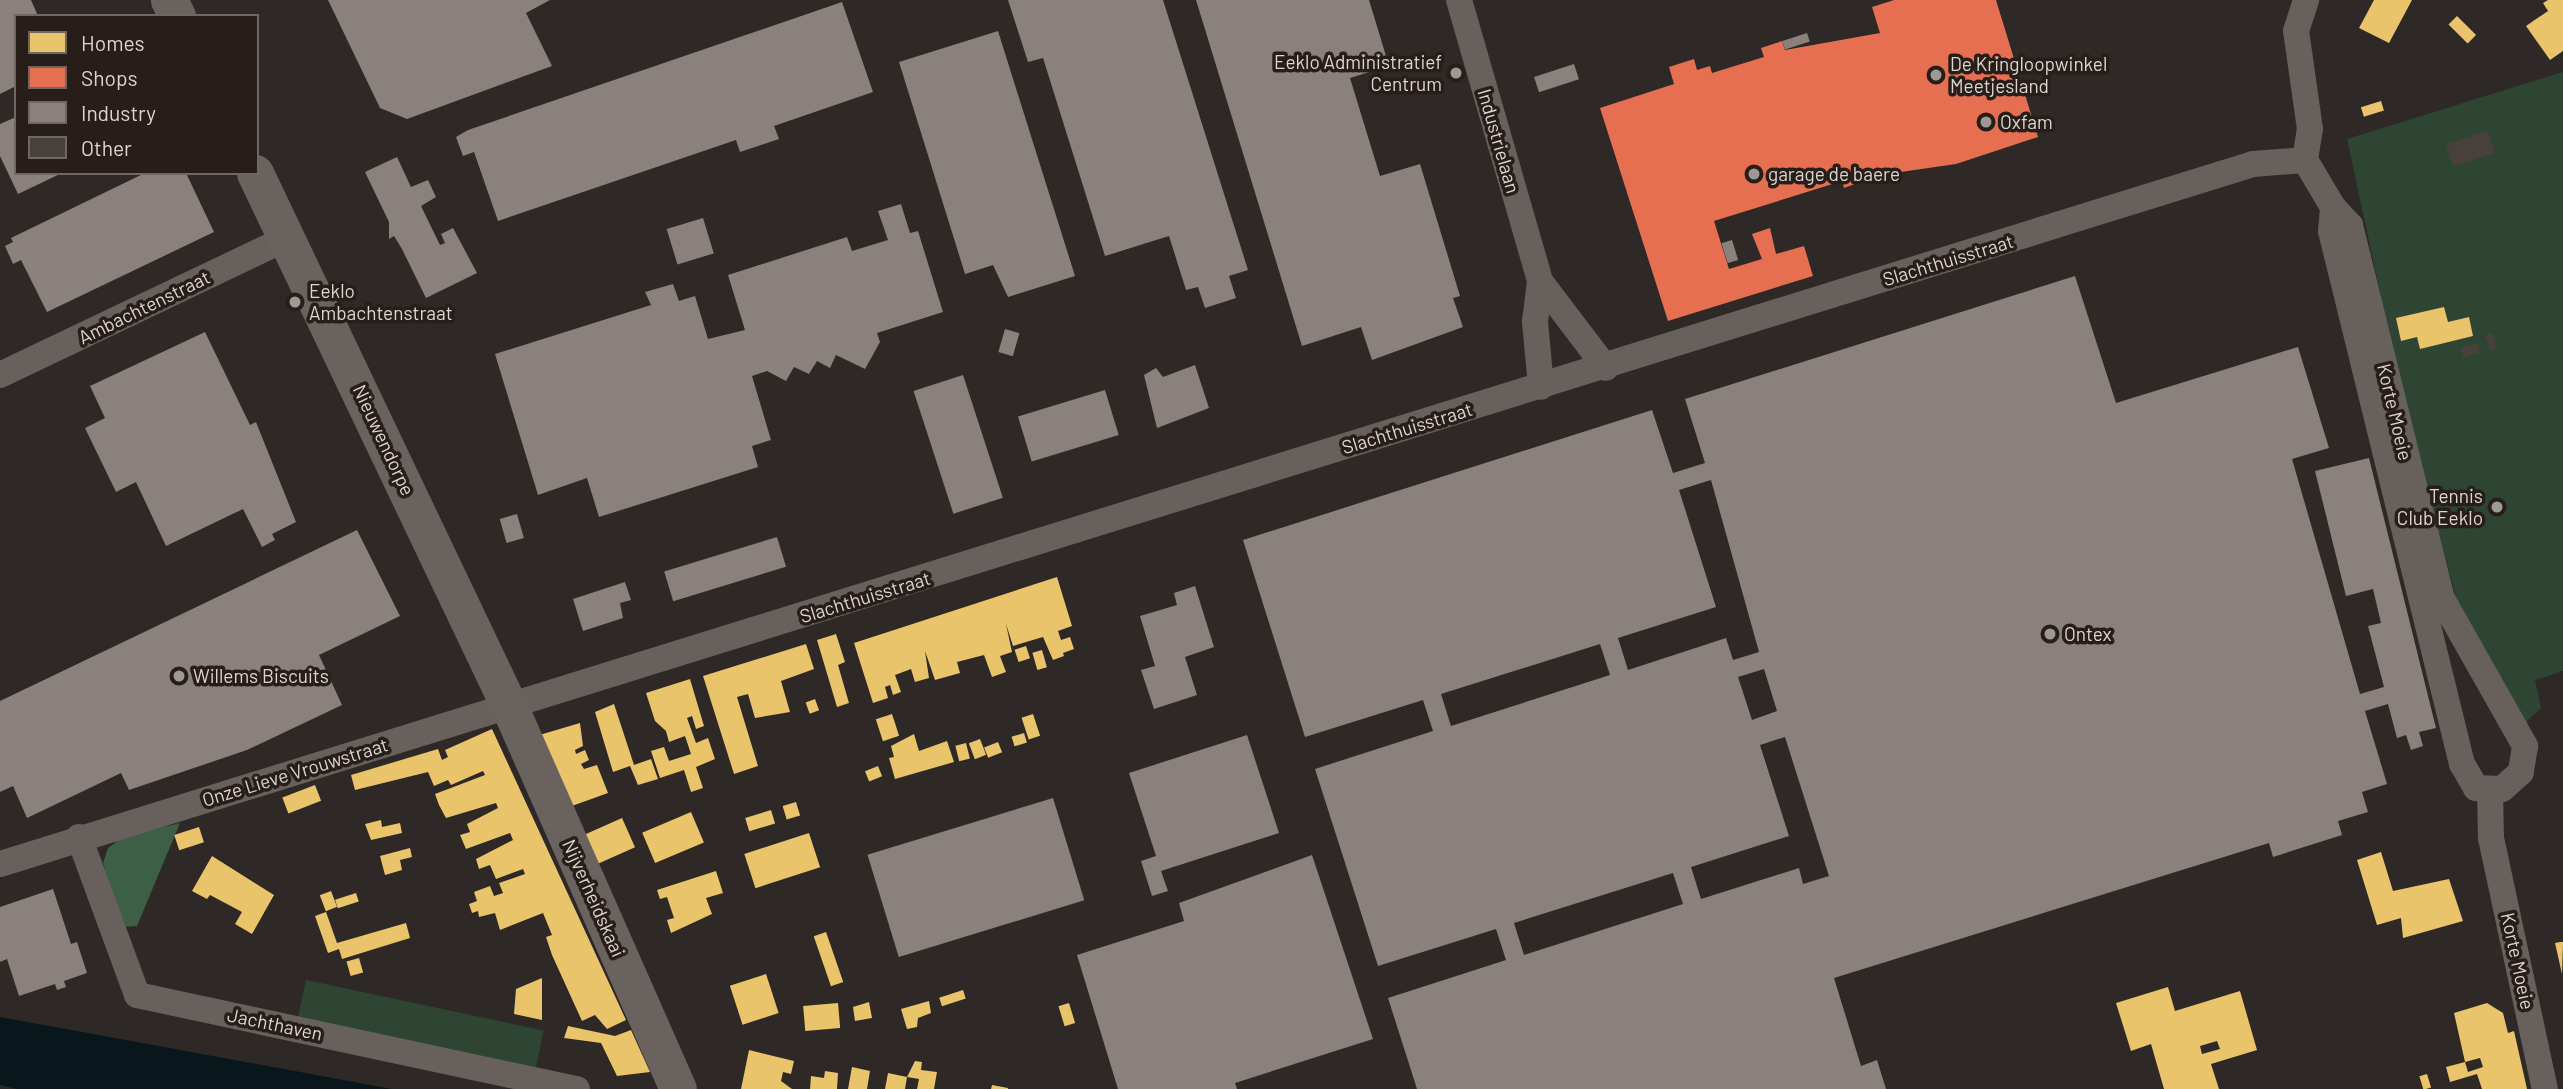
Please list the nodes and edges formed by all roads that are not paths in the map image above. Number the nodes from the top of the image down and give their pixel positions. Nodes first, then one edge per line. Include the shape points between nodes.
1 (1459, 0) edge
2 (2306, 0) edge
3 (2305, 160) junction
4 (256, 175) edge
5 (2333, 207) junction
6 (287, 238) junction
7 (1540, 281) junction
8 (1606, 368) junction
9 (0, 375) edge
10 (1541, 387) junction
11 (510, 708) junction
12 (2490, 791) junction
13 (79, 837) junction
14 (0, 864) edge
15 (577, 1089) edge
16 (678, 1089) edge
17 (2546, 1089) edge

1 - 7 street, Industrielaan
2 - 3 street via 2296,32 2309,129
3 - 5 street, Korte Moeie
3 - 8 street, Slachthuisstraat via 2253,164
4 - 6 street, Nieuwendorpe
5 - 12 street, Korte Moeie via 2331,231 2456,743 2468,779 2476,788
5 - 12 street, Korte Moeie via 2350,225 2442,598 2525,746 2521,772 2513,783
6 - 9 street, Ambachtenstraat
6 - 11 street, Nieuwendorpe
7 - 8 street, Industrielaan
7 - 10 street, Industrielaan via 1535,322
8 - 10 street, Slachthuisstraat
10 - 11 street, Slachthuisstraat
11 - 13 street, Onze Lieve Vrouwstraat
11 - 16 street, Nijverheidskaai
12 - 17 street, Korte Moeie via 2491,838
13 - 14 street, Onze Lieve Vrouwstraat
13 - 15 street, Jachthaven via 136,995

